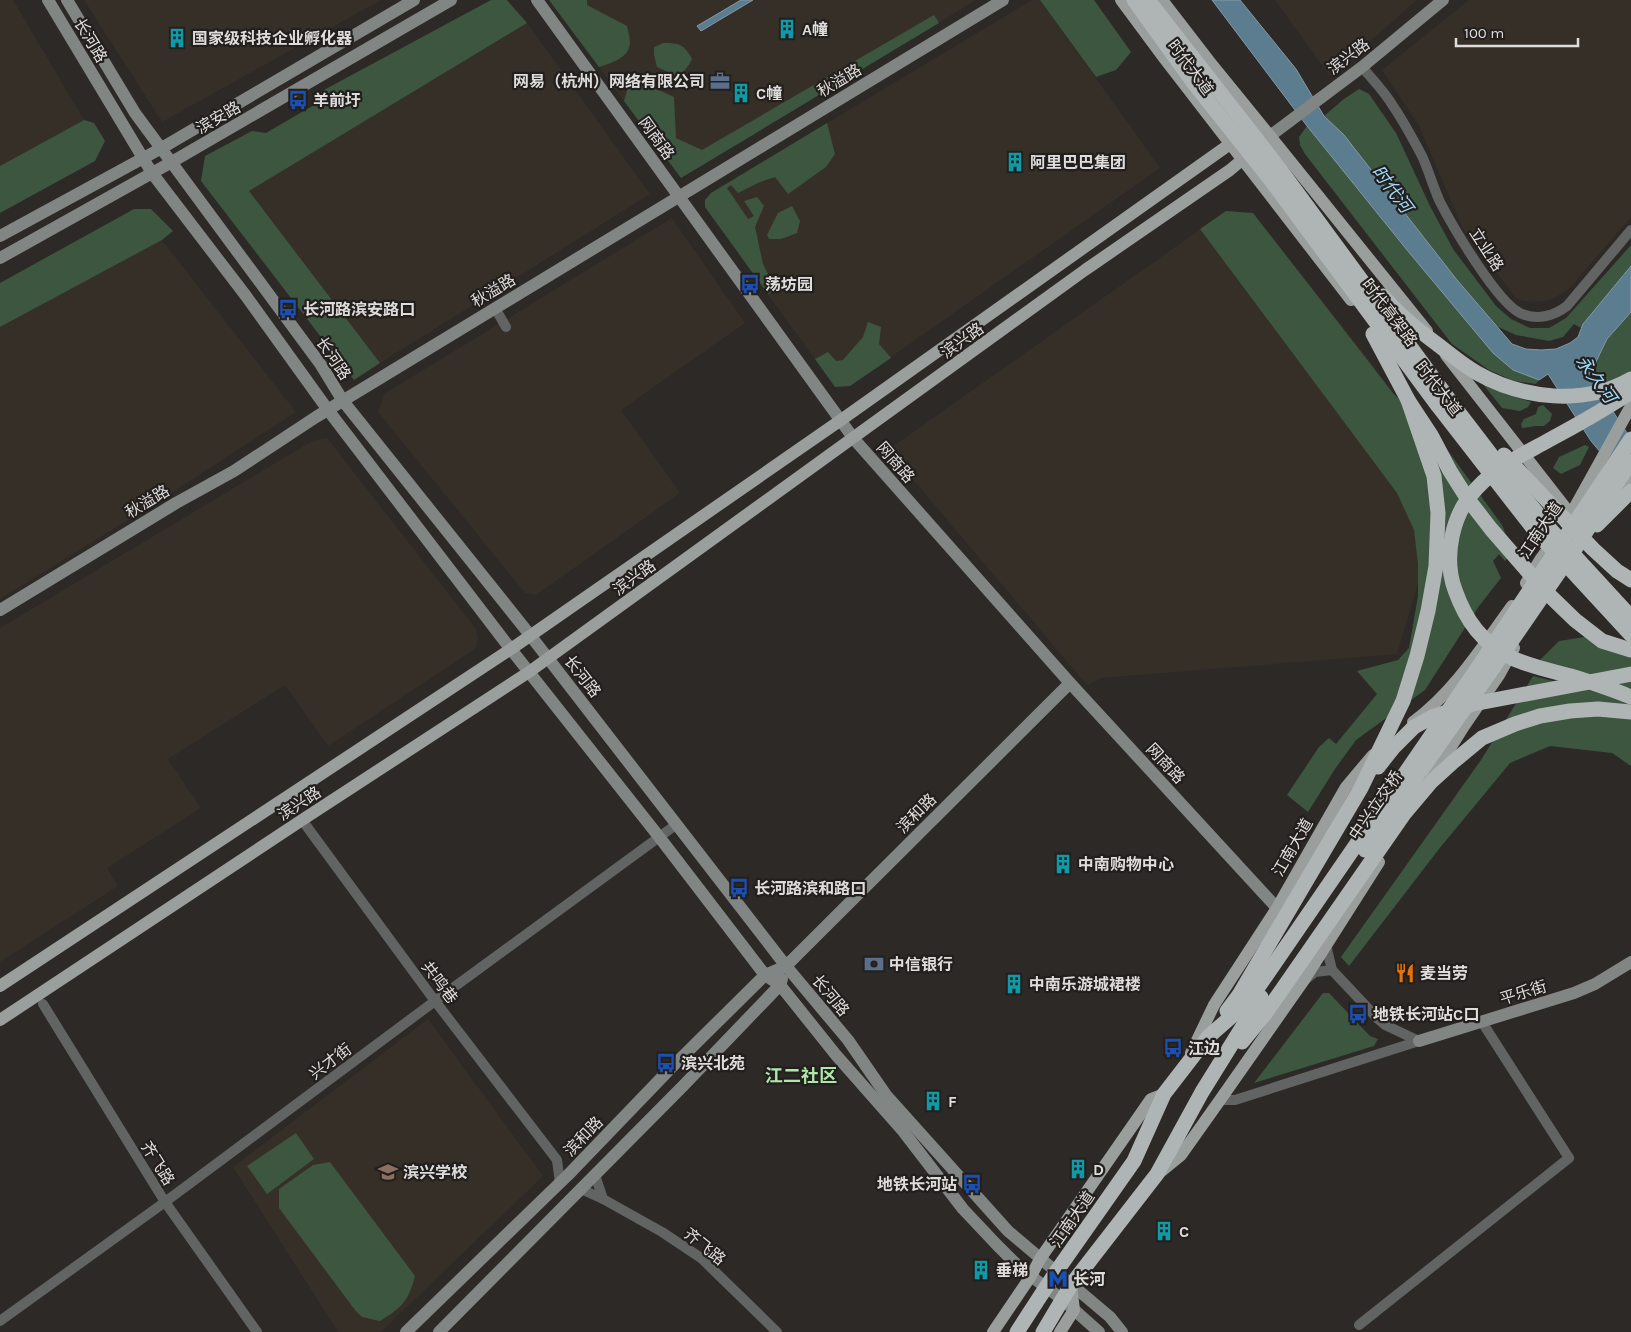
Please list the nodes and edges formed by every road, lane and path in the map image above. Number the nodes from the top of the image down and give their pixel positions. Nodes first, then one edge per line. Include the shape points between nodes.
1 (48, 0) edge
2 (67, 0) edge
3 (414, 0) edge
4 (451, 0) edge
5 (537, 0) edge
6 (1003, 0) edge
7 (1121, 0) edge
8 (1134, 0) edge
9 (1148, 0) edge
10 (1162, 0) edge
11 (1443, 0) edge
12 (1362, 67) junction
13 (1270, 136) junction
14 (1230, 144) junction
15 (160, 149) junction
16 (143, 158) junction
17 (1243, 160) junction
18 (170, 163) junction
19 (152, 173) junction
20 (679, 196) junction
21 (1316, 218) junction
22 (1631, 230) edge
23 (0, 236) edge
24 (0, 258) edge
25 (1332, 264) junction
26 (495, 308) junction
27 (506, 326) dead end
28 (1631, 378) edge
29 (1439, 384) junction
30 (1631, 392) edge
31 (1408, 400) junction
32 (343, 401) junction
33 (328, 410) junction
34 (1628, 412) edge
35 (841, 420) junction
36 (854, 439) junction
37 (1631, 439) edge
38 (1631, 461) edge
39 (1629, 484) edge
40 (1571, 516) junction
41 (1587, 533) junction
42 (1576, 546) junction
43 (1547, 551) junction
44 (1564, 572) junction
45 (1631, 581) edge
46 (1511, 608) junction
47 (0, 610) edge
48 (1631, 617) edge
49 (1529, 624) junction
50 (530, 635) junction
51 (1631, 635) edge
52 (1631, 643) edge
53 (511, 649) junction
54 (1631, 650) edge
55 (548, 658) junction
56 (529, 672) junction
57 (1631, 674) edge
58 (1070, 684) junction
59 (1631, 697) edge
60 (1631, 712) edge
61 (1361, 788) junction
62 (302, 820) junction
63 (677, 824) junction
64 (660, 838) junction
65 (1277, 908) junction
66 (1326, 945) junction
67 (1631, 962) edge
68 (786, 966) junction
69 (1332, 970) junction
70 (765, 975) junction
71 (1304, 980) junction
72 (780, 985) junction
73 (0, 986) edge
74 (435, 1001) junction
75 (43, 1004) dead end
76 (1252, 1004) junction
77 (0, 1020) edge
78 (1482, 1022) junction
79 (1419, 1041) junction
80 (1185, 1064) junction
81 (1233, 1081) junction
82 (1164, 1094) junction
83 (1243, 1097) junction
84 (1220, 1100) junction
85 (557, 1160) junction
86 (580, 1163) junction
87 (1157, 1174) junction
88 (594, 1175) junction
89 (560, 1183) junction
90 (581, 1189) junction
91 (603, 1199) junction
92 (165, 1202) junction
93 (1040, 1259) junction
94 (1056, 1272) junction
95 (1031, 1276) junction
96 (1071, 1285) junction
97 (1047, 1287) junction
98 (1062, 1299) junction
99 (1074, 1310) junction
100 (0, 1321) edge
101 (1359, 1325) dead end
102 (257, 1332) edge
103 (406, 1332) edge
104 (439, 1332) edge
105 (777, 1332) edge
106 (993, 1332) edge
107 (1017, 1332) edge
108 (1043, 1332) edge
109 (1060, 1332) edge
110 (1099, 1332) edge
111 (1122, 1332) edge

1 - 16 main road, 长河路
2 - 15 main road, 长河路
3 - 15 main road, 滨安路
4 - 18 main road, 滨安路
5 - 20 main road, 网商路
6 - 20 main road, 秋溢路
7 - 14 main road, 时代大道
8 - 25 highway, 时代高架路
9 - 21 highway, 时代高架路
10 - 13 main road, 时代大道
11 - 12 main road, 滨兴路
12 - 13 main road, 滨兴路
12 - 22 street, 立业路 via 1393,105 1422,156 1440,202 1473,258 1506,302 1520,313 1539,317 1559,312
13 - 14 main road, 滨兴路
13 - 17 main road, 滨兴路
13 - 40 main road, 时代大道
14 - 17 main road, 时代大道
14 - 35 main road, 滨兴路
15 - 16 main road, 滨安路
15 - 18 main road, 长河路
16 - 19 main road, 长河路
16 - 23 main road, 滨安路
17 - 36 main road, 滨兴路 via 1085,270
17 - 43 main road, 时代大道 via 1529,532
18 - 19 main road, 滨安路
18 - 32 main road, 长河路 via 321,365
19 - 24 main road, 滨安路
19 - 33 main road, 长河路
20 - 26 main road, 秋溢路
20 - 35 main road, 网商路
21 - 28 highway via 1386,300 1422,333 1476,373 1502,386 1553,396 1599,392
21 - 29 highway, 时代高架路
25 - 31 highway via 1383,350
25 - 51 highway, 时代高架路 via 1536,532
26 - 27 street
26 - 32 main road, 秋溢路
29 - 45 highway via 1593,548
29 - 48 highway, 时代高架路 via 1551,530
30 - 59 highway via 1488,476 1464,504 1457,520 1451,539 1450,563 1453,586 1468,621 1489,644 1512,658
31 - 54 highway via 1467,498 1511,553 1575,620 1602,641
31 - 61 highway via 1434,476 1438,513 1436,566 1422,638 1403,701
32 - 33 main road, 秋溢路
32 - 50 main road, 长河路
33 - 47 main road, 秋溢路 via 234,471
33 - 53 main road, 长河路
34 - 40 main road, 江南大道
35 - 36 main road, 网商路
35 - 50 main road, 滨兴路
36 - 55 main road, 滨兴路
36 - 58 main road, 网商路
37 - 76 highway, 中兴立交桥
38 - 42 highway, 中兴立交桥
39 - 41 main road
39 - 42 highway
40 - 41 main road, 时代大道
40 - 43 main road, 江南大道
41 - 44 main road
41 - 45 main road, 时代大道
42 - 76 highway, 中兴立交桥 via 1486,679
43 - 44 main road, 时代大道
43 - 46 main road, 江南大道
44 - 49 main road
44 - 52 main road, 时代大道
46 - 49 main road via 1528,605
46 - 65 main road, 江南大道 via 1460,678 1422,716 1379,748 1346,787
49 - 66 main road
50 - 53 main road, 滨兴路
50 - 55 main road, 长河路
53 - 56 main road, 长河路
53 - 73 main road, 滨兴路
55 - 56 main road, 滨兴路
55 - 63 main road, 长河路
56 - 62 main road, 滨兴路
56 - 64 main road, 长河路
57 - 61 highway via 1473,704 1432,717 1407,734
58 - 65 main road, 网商路
58 - 68 main road, 滨和路
60 - 76 highway via 1588,710 1540,716 1482,738 1431,782
61 - 76 highway
62 - 74 street, 共鸣巷
62 - 77 main road, 滨兴路
63 - 64 street, 兴才街
63 - 68 main road, 长河路
64 - 70 main road, 长河路
64 - 74 street, 兴才街
65 - 80 main road, 江南大道 via 1214,1005
66 - 69 street
66 - 71 main road
67 - 78 main road, 平乐街 via 1574,993
68 - 70 main road, 滨和路
68 - 72 main road, 滨和路
68 - 93 main road, 长河路 via 848,1040 886,1095 1008,1231
69 - 71 street via 1315,972
69 - 79 street via 1378,1019
70 - 72 main road, 长河路
70 - 86 main road, 滨和路
71 - 81 main road
72 - 88 main road, 滨和路
72 - 95 main road, 长河路 via 903,1131 963,1209
74 - 85 street, 共鸣巷
74 - 92 street, 兴才街
75 - 92 street, 齐飞路
76 - 80 highway via 1208,1037
76 - 87 highway
78 - 79 main road, 平乐街
78 - 101 street via 1570,1158
79 - 83 street
80 - 82 highway, 江南大道
81 - 83 street
81 - 84 main road
82 - 93 main road via 1151,1099
82 - 94 highway, 江南大道 via 1134,1161
83 - 84 street
84 - 87 main road via 1181,1155
85 - 86 street
85 - 89 street
86 - 89 main road, 滨和路
87 - 96 highway
88 - 90 main road, 滨和路
88 - 91 street
89 - 103 main road, 滨和路
90 - 91 street, 齐飞路
90 - 104 main road, 滨和路
91 - 105 street, 齐飞路 via 701,1258
92 - 100 street, 兴才街
92 - 102 street, 齐飞路
93 - 94 main road, 长河路
93 - 95 main road
94 - 96 main road, 长河路
94 - 97 highway, 江南大道
95 - 97 main road, 长河路
95 - 106 main road
96 - 98 highway
96 - 99 main road
96 - 111 main road, 长河路 via 1110,1317
97 - 98 main road, 长河路
97 - 107 highway, 江南大道
98 - 99 main road, 长河路
98 - 108 highway
99 - 109 main road
99 - 110 main road, 长河路

